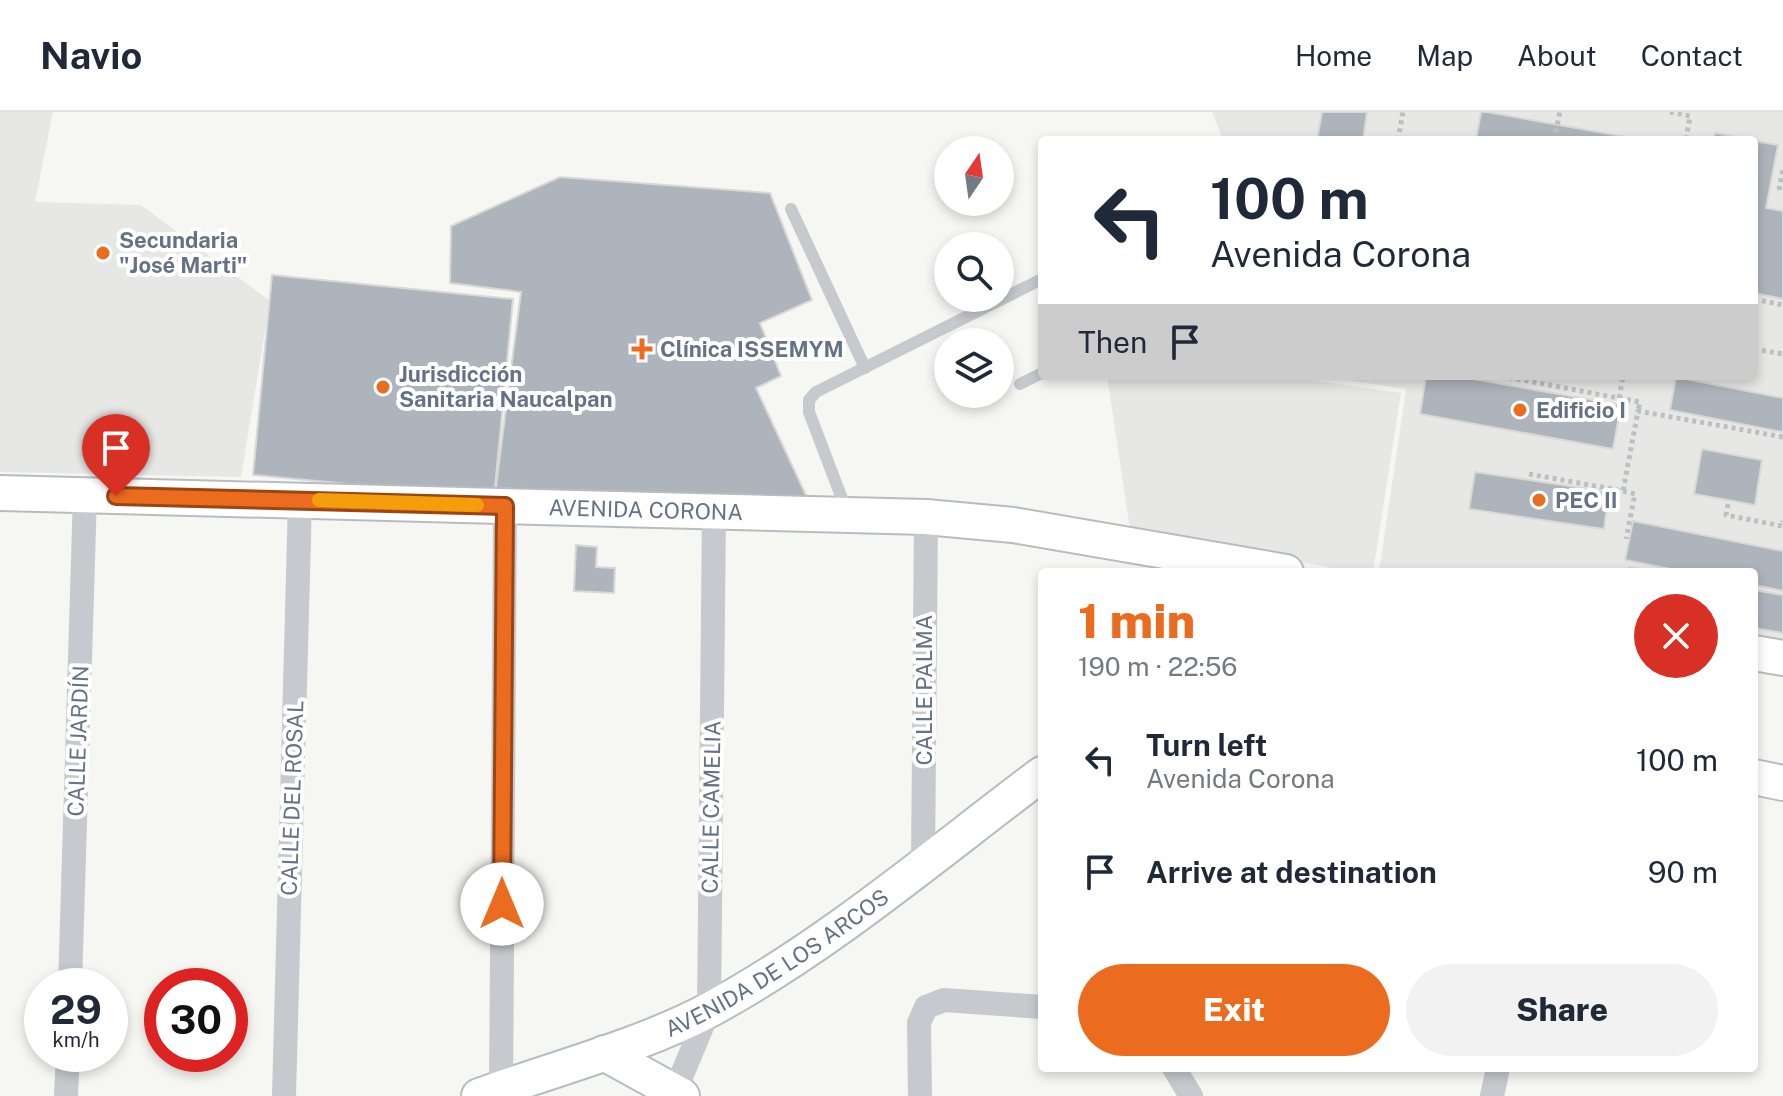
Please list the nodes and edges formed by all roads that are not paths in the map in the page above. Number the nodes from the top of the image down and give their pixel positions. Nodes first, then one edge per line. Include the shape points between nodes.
1 (791, 209) dead end
2 (1038, 281) edge
3 (865, 368) junction
4 (1038, 375) edge
5 (1020, 384) dead end
6 (0, 493) edge
7 (85, 495) junction
8 (300, 500) junction
9 (505, 506) junction
10 (714, 511) junction
11 (849, 515) junction
12 (926, 517) junction
13 (1263, 568) edge
14 (1758, 654) edge
15 (1783, 658) edge
16 (1038, 777) edge
17 (1758, 778) edge
18 (1783, 783) edge
19 (923, 864) junction
20 (71, 968) edge
21 (1038, 1007) edge
22 (709, 1010) junction
23 (604, 1053) junction
24 (67, 1072) edge
25 (1176, 1072) edge
26 (1497, 1072) edge
27 (493, 1093) edge
28 (676, 1095) edge
29 (66, 1096) edge
30 (284, 1096) edge
31 (920, 1096) edge
32 (1191, 1096) edge
33 (1492, 1096) edge

1 - 3 lane
2 - 3 lane
3 - 11 lane via 809,400
4 - 5 lane
6 - 7 main road, AVENIDA CORONA
7 - 8 main road, AVENIDA CORONA
7 - 20 street, CALLE JARDÍN
8 - 9 main road, AVENIDA CORONA
8 - 30 street, CALLE DEL ROSAL
9 - 10 main road, AVENIDA CORONA
9 - 27 street
10 - 11 main road, AVENIDA CORONA
10 - 22 street, CALLE CAMELIA
11 - 12 main road, AVENIDA CORONA
12 - 13 main road, AVENIDA CORONA via 1013,525
12 - 19 street, CALLE PALMA
14 - 15 main road
16 - 19 main road, AVENIDA DE LOS ARCOS
17 - 18 main road
19 - 22 main road, AVENIDA DE LOS ARCOS via 844,926
21 - 31 street via 944,1000 926,1007 919,1023
22 - 23 main road, AVENIDA DE LOS ARCOS
22 - 28 street, CALLE CAMELIA
23 - 27 main road, AVENIDA DE LOS ARCOS
23 - 28 main road
24 - 29 street
25 - 32 street
26 - 33 street

